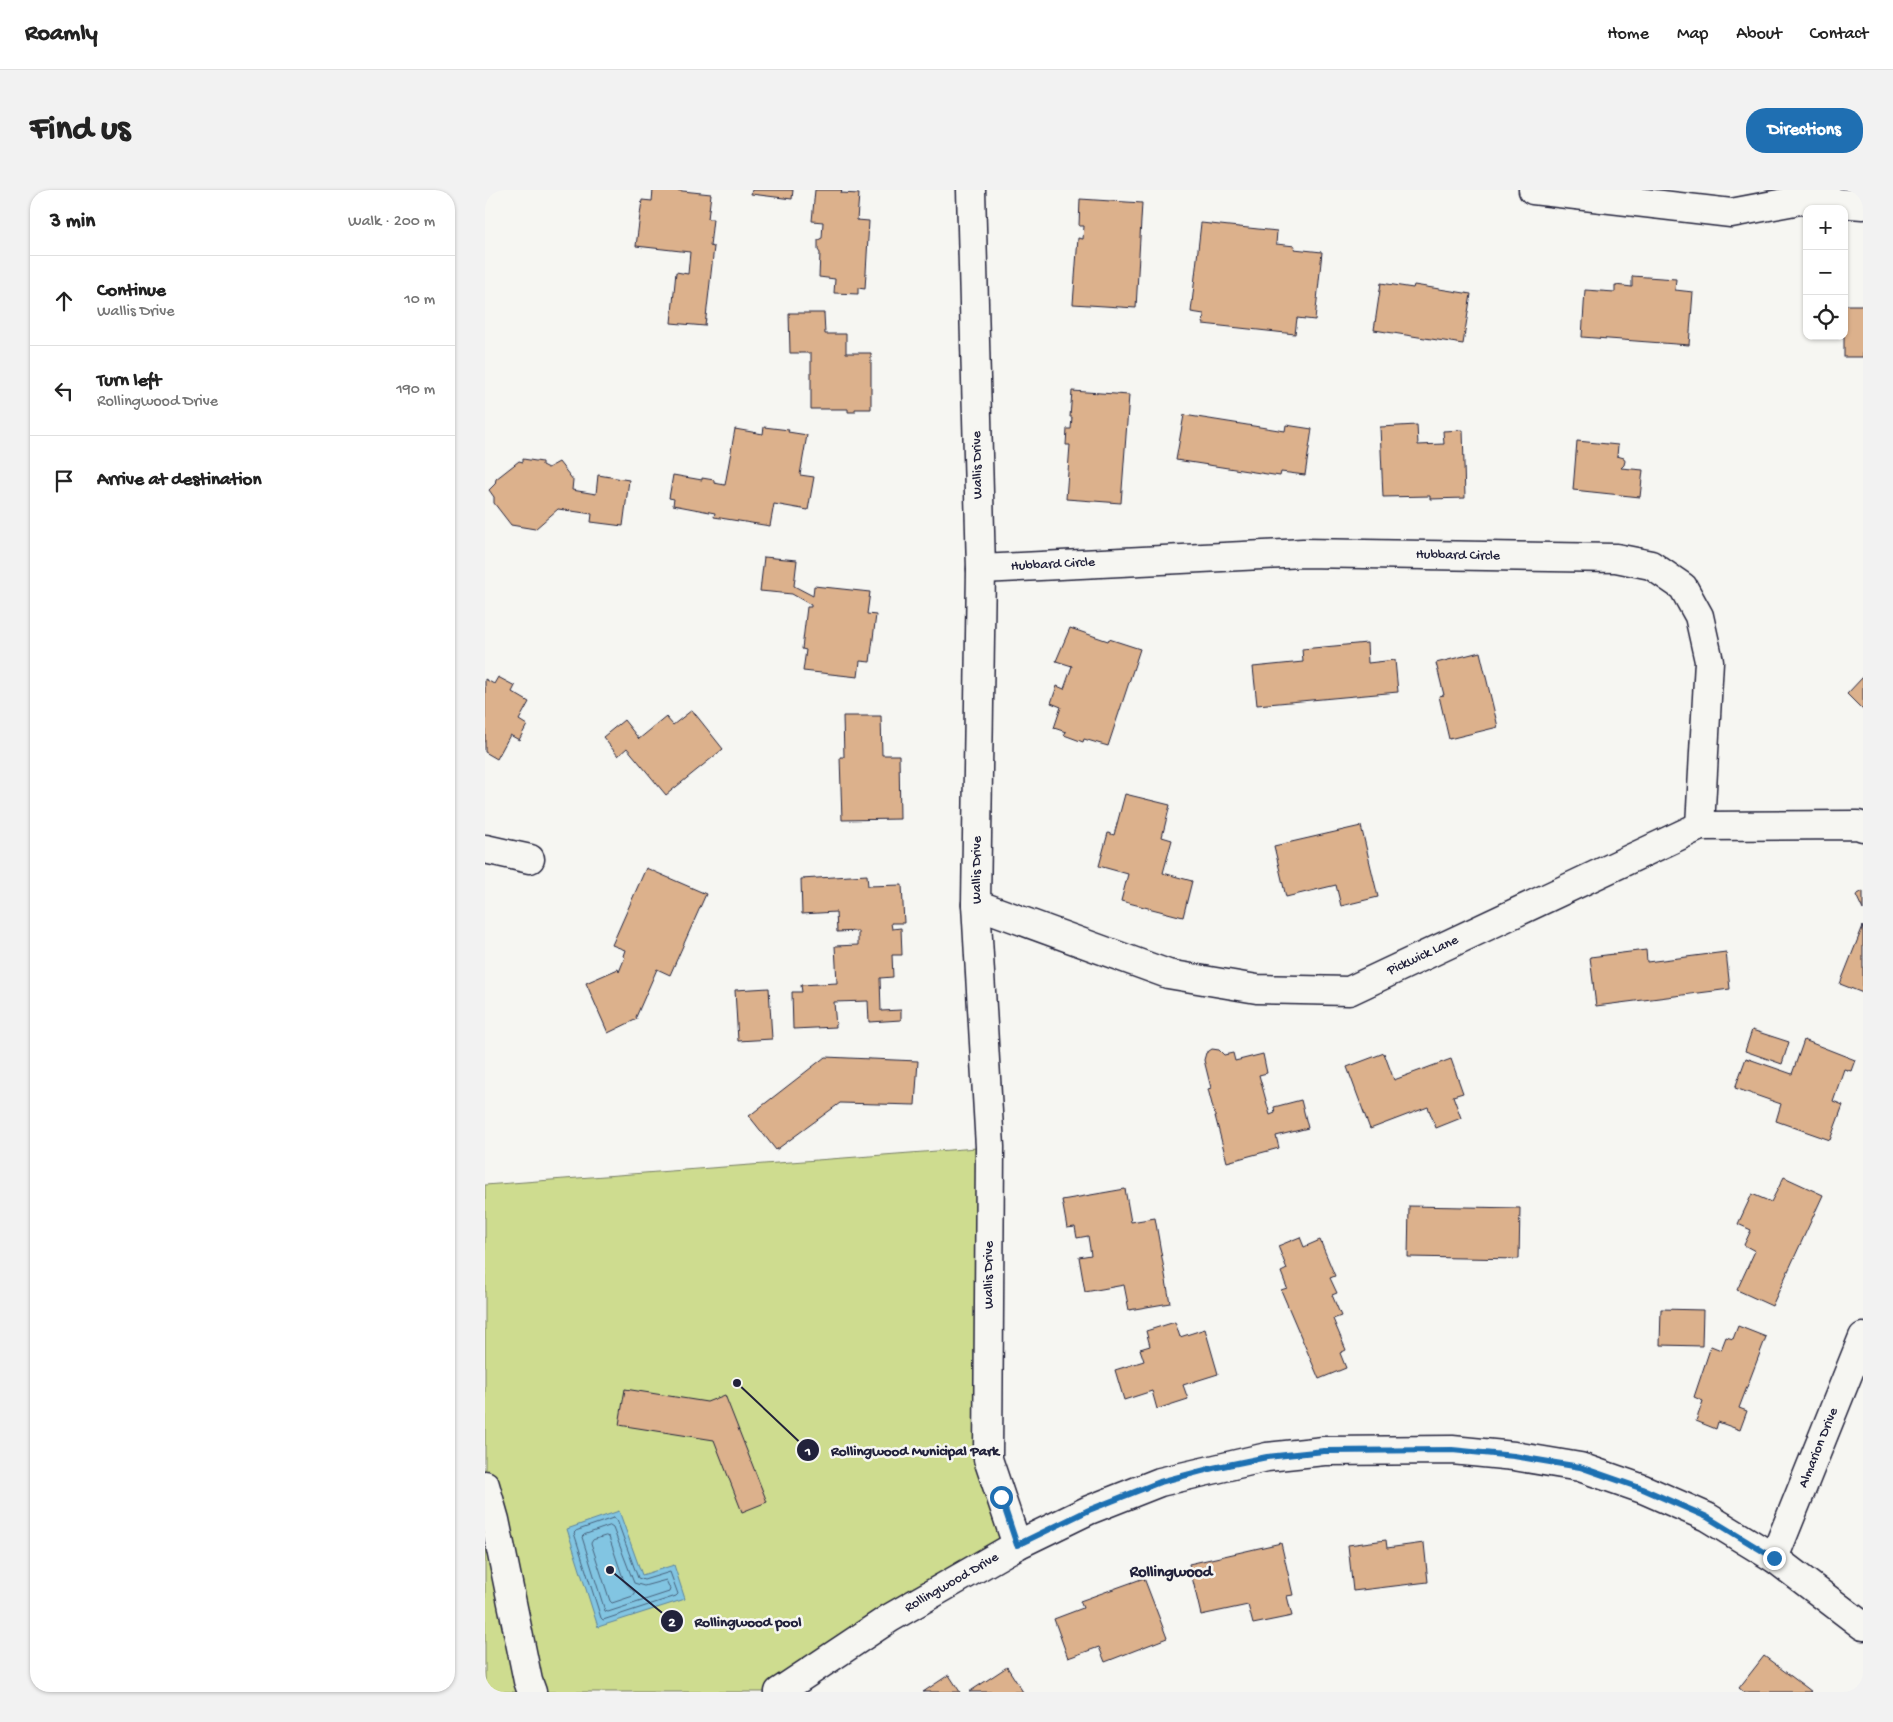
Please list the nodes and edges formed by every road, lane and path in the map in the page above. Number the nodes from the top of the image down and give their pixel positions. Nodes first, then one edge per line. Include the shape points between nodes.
1 (971, 190) edge
2 (1533, 190) edge
3 (1796, 195) edge
4 (1863, 205) edge
5 (981, 569) junction
6 (1700, 826) junction
7 (1863, 827) edge
8 (485, 849) edge
9 (529, 859) dead end
10 (976, 904) junction
11 (1863, 1338) edge
12 (485, 1485) edge
13 (1017, 1545) junction
14 (1774, 1558) junction
15 (1863, 1626) edge
16 (533, 1692) edge
17 (779, 1692) edge

1 - 5 street, Wallis Drive
2 - 3 street via 1731,214
3 - 4 street
5 - 6 street, Hubbard Circle via 1303,553 1616,558 1651,565 1683,587 1699,616 1709,661
5 - 10 street, Wallis Drive
6 - 7 street, Pickwick Lane
6 - 10 street, Pickwick Lane via 1349,991 1257,990 1167,974
8 - 9 street
10 - 13 street, Wallis Drive via 989,1147 988,1459
11 - 14 street, Almarion Drive
12 - 16 street
13 - 14 street, Rollingwood Drive via 1089,1510 1142,1489 1213,1468 1267,1457 1324,1451 1452,1450 1580,1467 1643,1489 1707,1517
13 - 17 street, Rollingwood Drive via 890,1618
14 - 15 street, Rollingwood Drive

